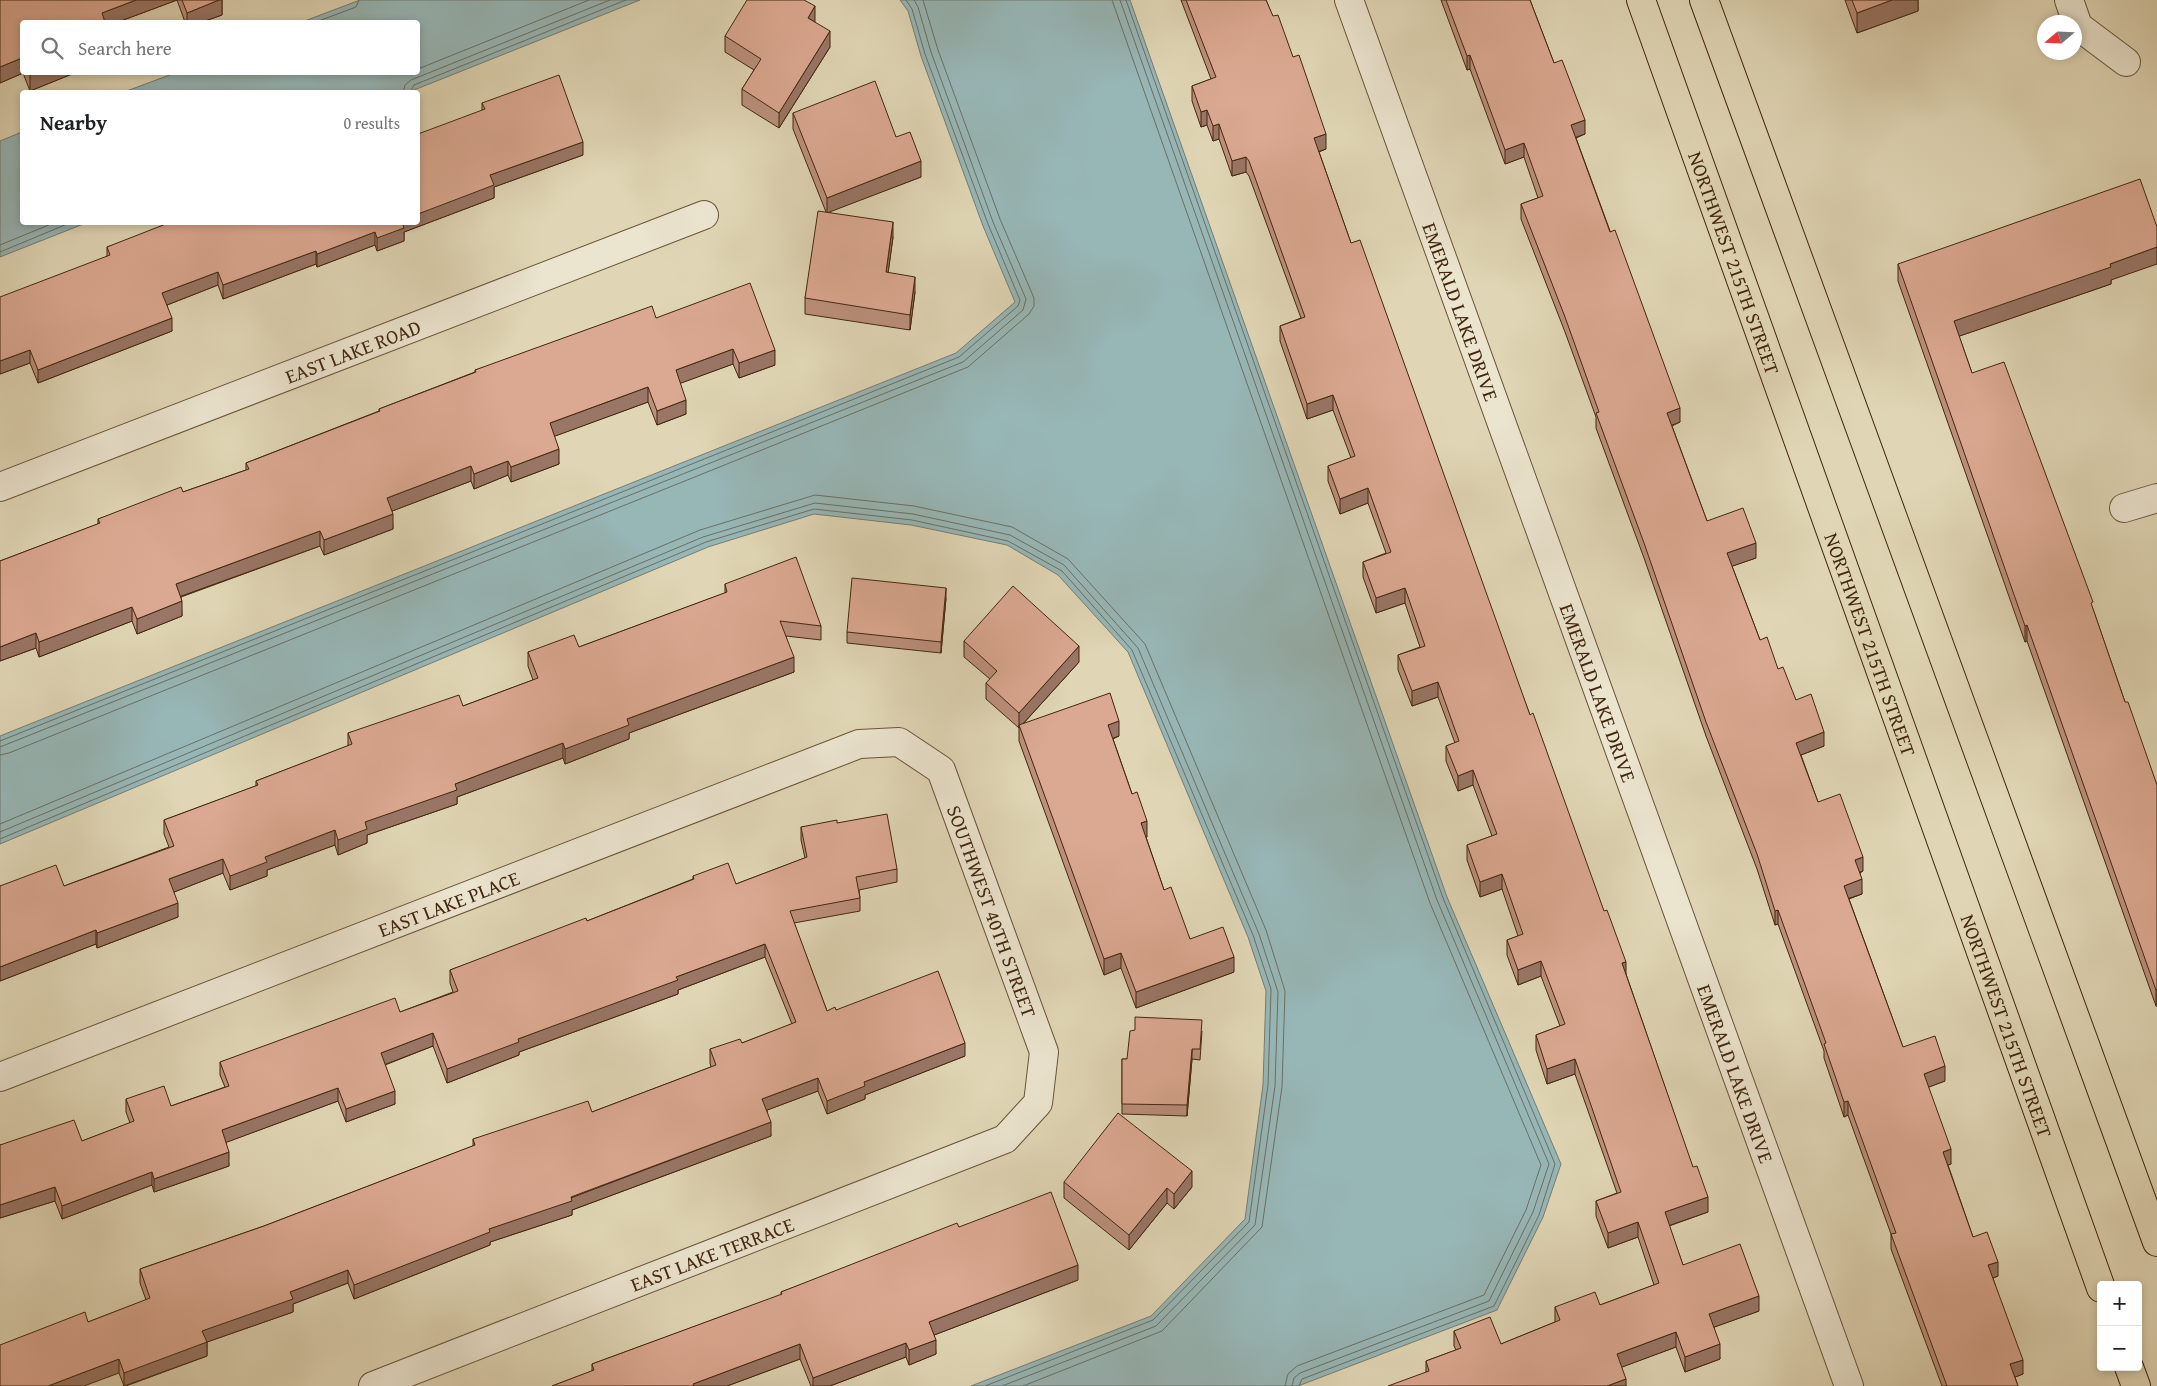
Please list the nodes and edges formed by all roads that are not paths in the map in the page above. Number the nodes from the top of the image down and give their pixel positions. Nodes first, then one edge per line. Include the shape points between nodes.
1 (1349, 0) edge
2 (1641, 0) edge
3 (1704, 0) edge
4 (2075, 2) edge
5 (2126, 62) dead end
6 (704, 215) dead end
7 (0, 487) edge
8 (2157, 498) edge
9 (2124, 508) dead end
10 (899, 742) joint
11 (0, 1077) edge
12 (1038, 1103) joint
13 (2157, 1242) edge
14 (2098, 1281) edge
15 (2130, 1371) edge
16 (373, 1386) edge
17 (1849, 1386) edge
18 (2136, 1386) edge

1 - 17 street, EMERALD LAKE DRIVE
2 - 14 main road, NORTHWEST 215TH STREET
3 - 13 main road
4 - 5 street via 2078,26
6 - 7 street, EAST LAKE ROAD
8 - 9 street
10 - 11 street, EAST LAKE PLACE via 859,744
10 - 12 street, SOUTHWEST 40TH STREET via 941,770 1044,1052
12 - 16 street, EAST LAKE TERRACE via 1005,1139
15 - 18 main road

